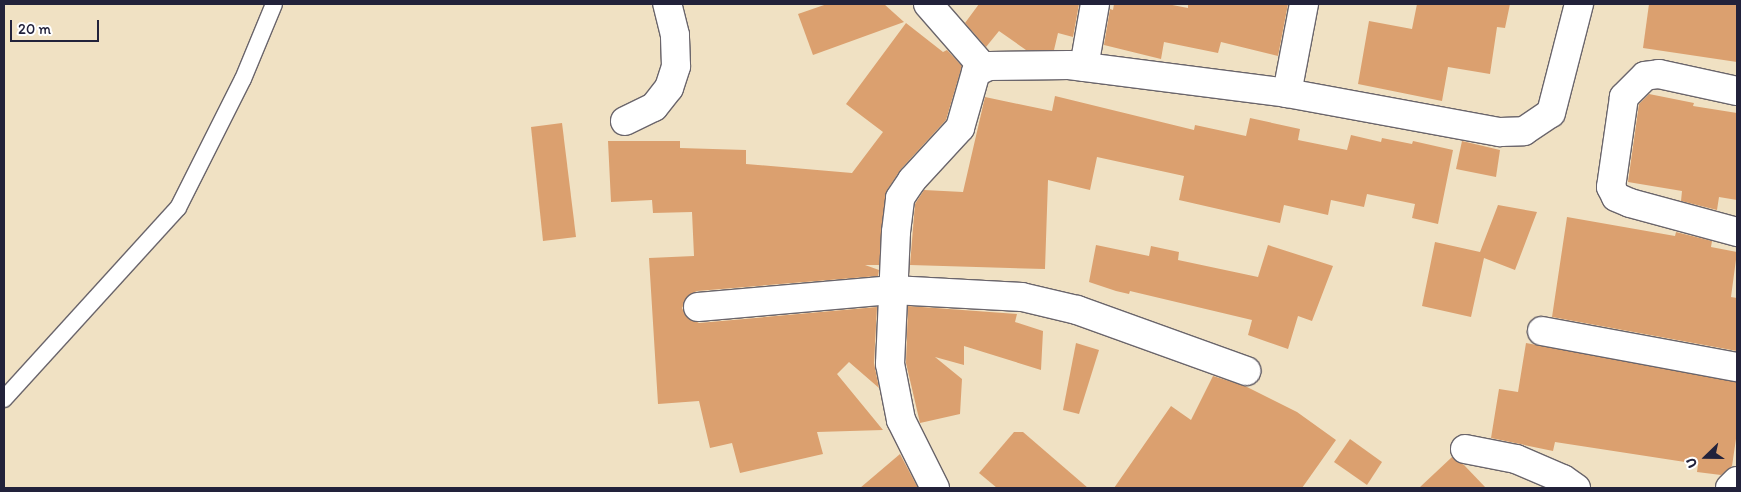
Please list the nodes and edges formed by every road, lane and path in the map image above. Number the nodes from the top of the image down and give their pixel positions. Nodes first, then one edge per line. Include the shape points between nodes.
1 (274, 4) edge
2 (667, 4) edge
3 (928, 4) edge
4 (1095, 4) edge
5 (1304, 4) edge
6 (1579, 4) edge
7 (983, 67) junction
8 (1084, 67) junction
9 (1737, 92) edge
10 (1287, 93) junction
11 (625, 121) dead end
12 (1737, 232) edge
13 (893, 290) junction
14 (698, 307) dead end
15 (1542, 330) dead end
16 (1737, 367) edge
17 (1246, 371) dead end
18 (4, 398) edge
19 (1465, 449) dead end
20 (1737, 480) edge
21 (1572, 486) edge
22 (936, 488) edge
23 (1730, 488) edge

1 - 18 lane via 243,79 178,208
2 - 11 street via 675,35 676,66 669,88 654,107
3 - 7 street
4 - 8 street
5 - 10 street
6 - 10 street via 1551,113 1524,131 1500,132
7 - 8 street
7 - 13 street via 976,72 960,128 912,180 900,198
8 - 10 street
9 - 12 street via 1659,74 1645,76 1624,96 1611,187 1616,197 1630,203
13 - 14 street
13 - 17 street via 1022,297 1053,302
13 - 22 street via 890,364 901,420
15 - 16 street
19 - 21 street via 1516,459
20 - 23 street

